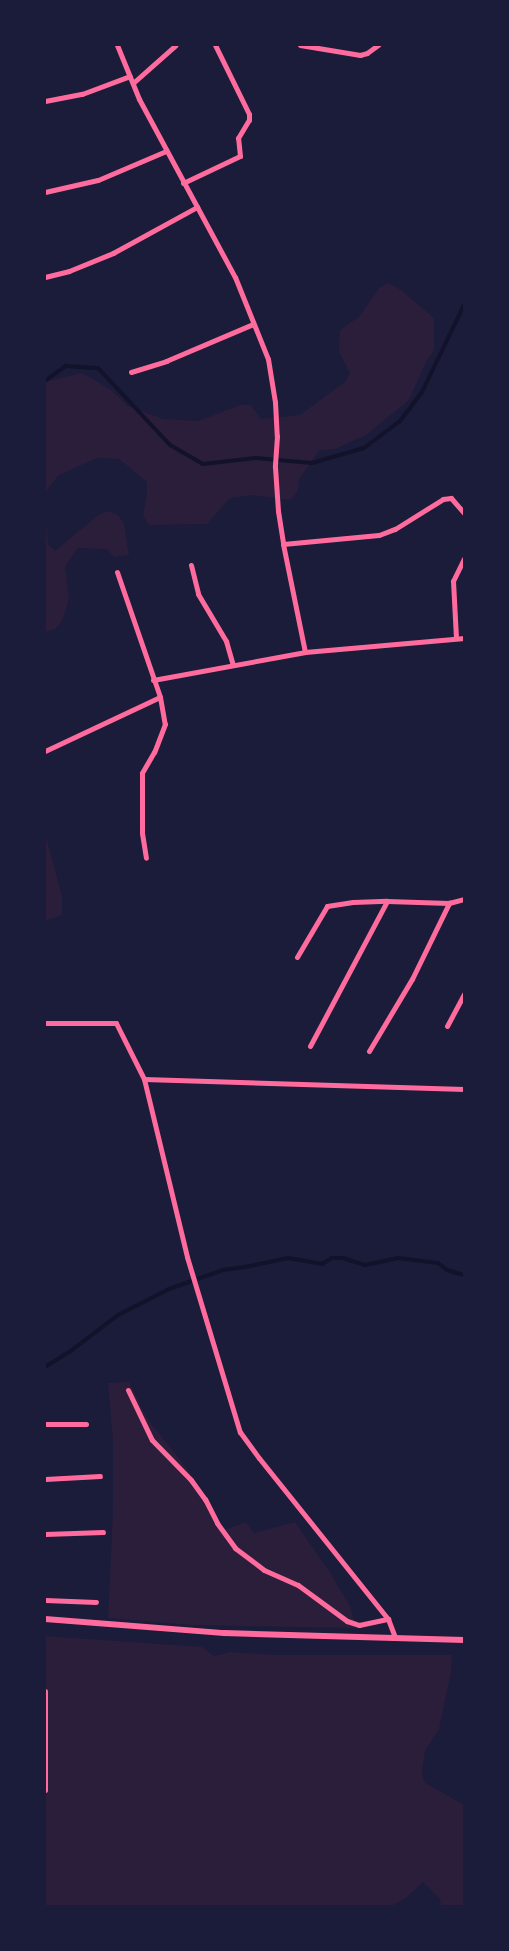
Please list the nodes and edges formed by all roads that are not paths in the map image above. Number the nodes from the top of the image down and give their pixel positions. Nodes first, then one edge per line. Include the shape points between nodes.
1 (117, 45) edge
2 (176, 45) edge
3 (215, 45) edge
4 (300, 45) edge
5 (378, 45) edge
6 (130, 76) junction
7 (134, 83) junction
8 (45, 101) edge
9 (166, 151) junction
10 (183, 183) junction
11 (45, 192) edge
12 (196, 207) junction
13 (45, 277) edge
14 (253, 324) junction
15 (131, 372) dead end
16 (464, 513) edge
17 (283, 544) junction
18 (464, 558) edge
19 (191, 565) dead end
20 (117, 572) dead end
21 (456, 638) junction
22 (464, 638) edge
23 (305, 652) junction
24 (233, 665) junction
25 (154, 680) junction
26 (160, 697) junction
27 (45, 751) edge
28 (146, 858) dead end
29 (464, 899) edge
30 (387, 901) junction
31 (449, 903) junction
32 (297, 958) dead end
33 (464, 994) edge
34 (45, 1023) edge
35 (447, 1026) dead end
36 (310, 1046) dead end
37 (369, 1051) dead end
38 (144, 1079) junction
39 (464, 1089) edge
40 (128, 1390) dead end
41 (45, 1424) edge
42 (86, 1424) dead end
43 (100, 1476) dead end
44 (45, 1479) edge
45 (104, 1532) dead end
46 (45, 1534) edge
47 (45, 1600) edge
48 (96, 1602) dead end
49 (388, 1619) junction
50 (45, 1620) edge
51 (395, 1637) junction
52 (464, 1640) edge
53 (45, 1691) edge
54 (45, 1790) edge

1 - 6 street
2 - 7 street
3 - 10 street via 249,114 238,138 240,156
4 - 5 street via 360,55
6 - 7 street
6 - 8 street via 82,94
7 - 9 street
9 - 10 street
9 - 11 street via 98,180
10 - 12 street
12 - 13 street via 113,253
12 - 14 street via 235,277
14 - 15 street via 166,361
14 - 17 street via 268,360 275,402 275,467
16 - 17 street via 450,498 443,499 395,529 378,535
17 - 23 street
18 - 21 street via 453,581
19 - 24 street via 198,594 226,641
20 - 25 street
21 - 22 street
21 - 23 street
23 - 24 street
24 - 25 street
25 - 26 street
26 - 27 street
26 - 28 street via 165,724 142,773 140,786
29 - 31 street
30 - 31 street
30 - 32 street via 326,906
30 - 36 street
31 - 37 street via 412,978
33 - 35 street
34 - 38 street via 116,1023
38 - 39 street
38 - 49 street via 187,1257 240,1432
40 - 49 street via 152,1440 192,1480 216,1523 235,1548 264,1570 298,1585 347,1621 359,1625
41 - 42 street
43 - 44 street
45 - 46 street
47 - 48 street
49 - 51 street
50 - 51 street via 224,1633
51 - 52 street
53 - 54 street

